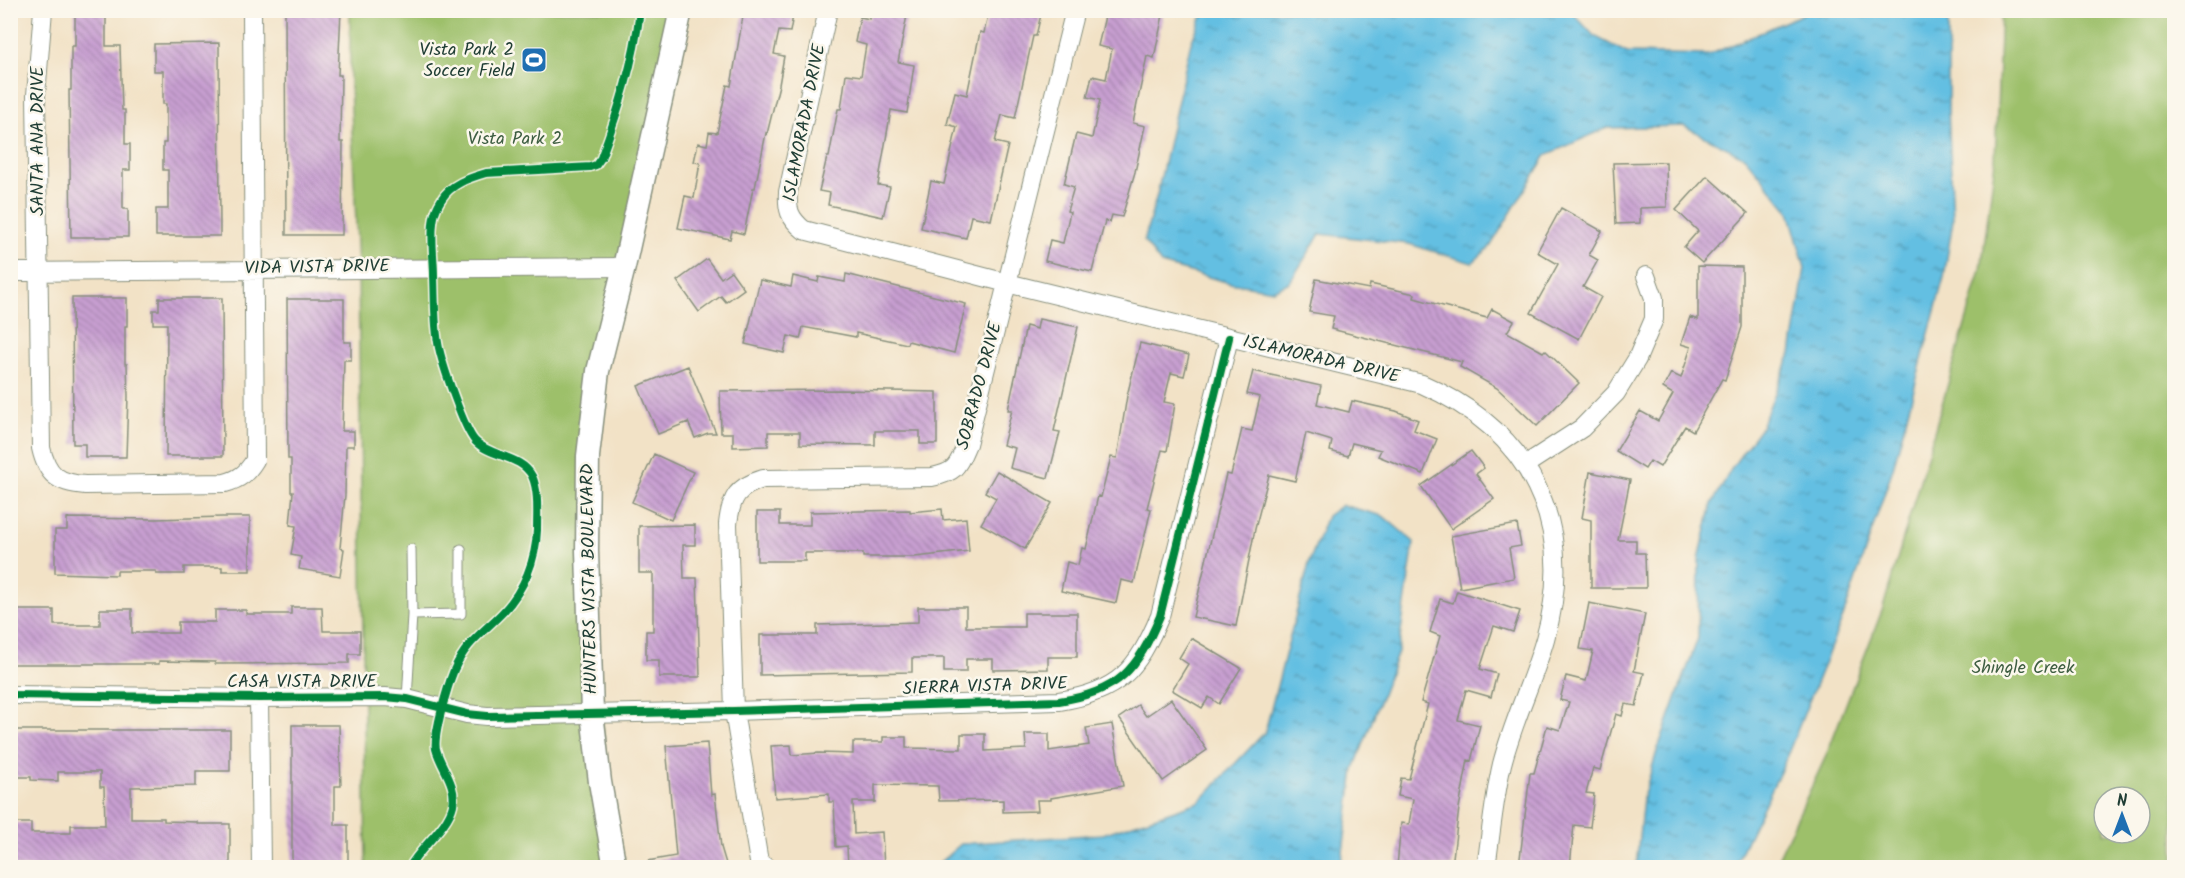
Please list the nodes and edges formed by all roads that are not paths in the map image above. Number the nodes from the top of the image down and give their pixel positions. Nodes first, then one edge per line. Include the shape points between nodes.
1 (43, 10) edge
2 (252, 10) edge
3 (681, 10) edge
4 (828, 10) edge
5 (1075, 10) edge
6 (624, 267) junction
7 (254, 269) junction
8 (39, 271) junction
9 (10, 272) edge
10 (1646, 276) dead end
11 (1007, 283) junction
12 (1229, 338) junction
13 (1525, 465) junction
14 (411, 549) dead end
15 (461, 549) dead end
16 (412, 615) junction
17 (10, 695) edge
18 (259, 698) junction
19 (407, 699) junction
20 (734, 711) junction
21 (592, 713) junction
22 (261, 867) edge
23 (615, 867) edge
24 (766, 867) edge
25 (1486, 867) edge

1 - 8 street, SANTA ANA DRIVE via 36,95
2 - 7 street
3 - 6 street, HUNTERS VISTA BOULEVARD
4 - 11 street, ISLAMORADA DRIVE via 788,192 787,210 795,223 820,235
5 - 11 street, SOBRADO DRIVE
6 - 7 street, VIDA VISTA DRIVE
6 - 21 street, HUNTERS VISTA BOULEVARD via 598,371 588,456
7 - 8 street, VIDA VISTA DRIVE
7 - 8 street, SANTA ANA DRIVE via 256,444 255,460 248,472 225,483 85,485 69,484 44,464
8 - 9 street, VIDA VISTA DRIVE
10 - 13 street via 1654,298 1654,319 1637,359 1616,393 1582,428
11 - 12 street, ISLAMORADA DRIVE
11 - 20 street, SOBRADO DRIVE via 967,444 958,464 948,473 932,477 763,479 747,484 735,495 728,524
12 - 13 street, ISLAMORADA DRIVE via 1422,384 1450,396 1500,434
12 - 20 street, SIERRA VISTA DRIVE via 1160,616 1147,648 1129,671 1105,688 1059,701
13 - 25 street, ISLAMORADA DRIVE via 1549,514 1556,554 1554,597 1545,638 1503,762
14 - 16 lane
15 - 16 lane via 461,614
16 - 19 lane
17 - 18 street, CASA VISTA DRIVE
18 - 19 street, CASA VISTA DRIVE
18 - 22 street
19 - 21 street, CASA VISTA DRIVE via 487,716
20 - 21 street, SIERRA VISTA DRIVE
20 - 24 street via 759,862
21 - 23 street, HUNTERS VISTA BOULEVARD

